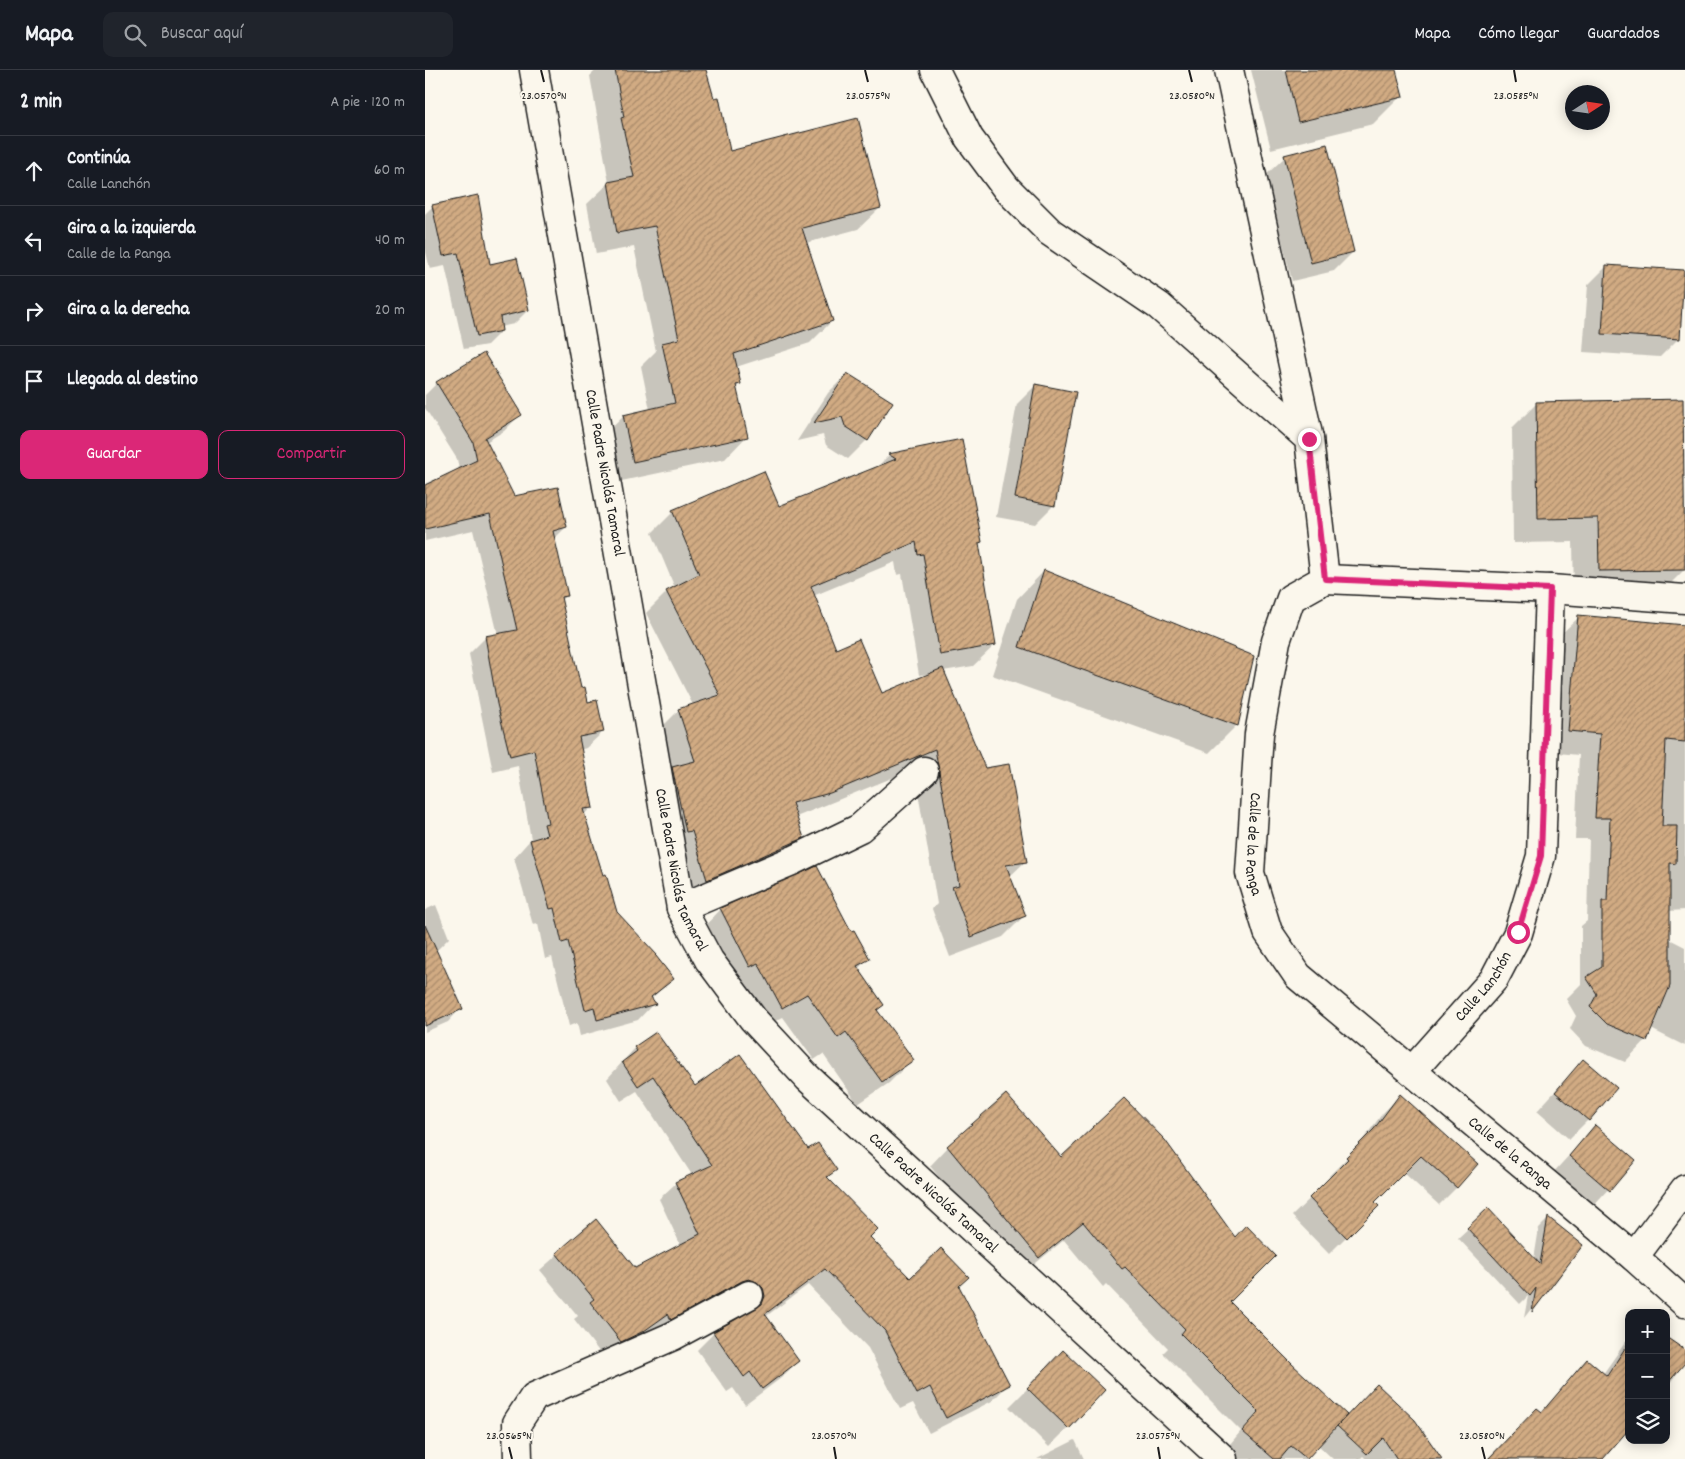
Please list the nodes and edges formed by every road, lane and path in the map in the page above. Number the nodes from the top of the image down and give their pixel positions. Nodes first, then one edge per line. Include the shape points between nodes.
1 (534, 70) edge
2 (935, 70) edge
3 (1229, 70) edge
4 (1309, 439) junction
5 (1325, 579) junction
6 (1550, 589) junction
7 (1685, 599) edge
8 (924, 771) dead end
9 (681, 908) junction
10 (1412, 1071) junction
11 (1685, 1189) edge
12 (1634, 1256) junction
13 (749, 1295) dead end
14 (1685, 1303) edge
15 (518, 1459) edge
16 (1223, 1459) edge

1 - 9 street, Calle Padre Nicolás Tamaral
2 - 4 street via 969,138 1018,201 1050,232 1159,306
3 - 4 street
4 - 5 street
5 - 6 street
5 - 10 street, Calle de la Panga via 1291,598 1276,641 1259,734 1250,873 1268,932 1298,976
6 - 7 street
6 - 10 street, Calle Lanchón via 1541,856 1518,932 1494,979
8 - 9 street via 860,828
9 - 16 street, Calle Padre Nicolás Tamaral via 709,960 753,1020 809,1078
10 - 12 street, Calle de la Panga
11 - 12 street
12 - 14 street, Calle de la Panga
13 - 15 street via 673,1336 534,1397 517,1423

